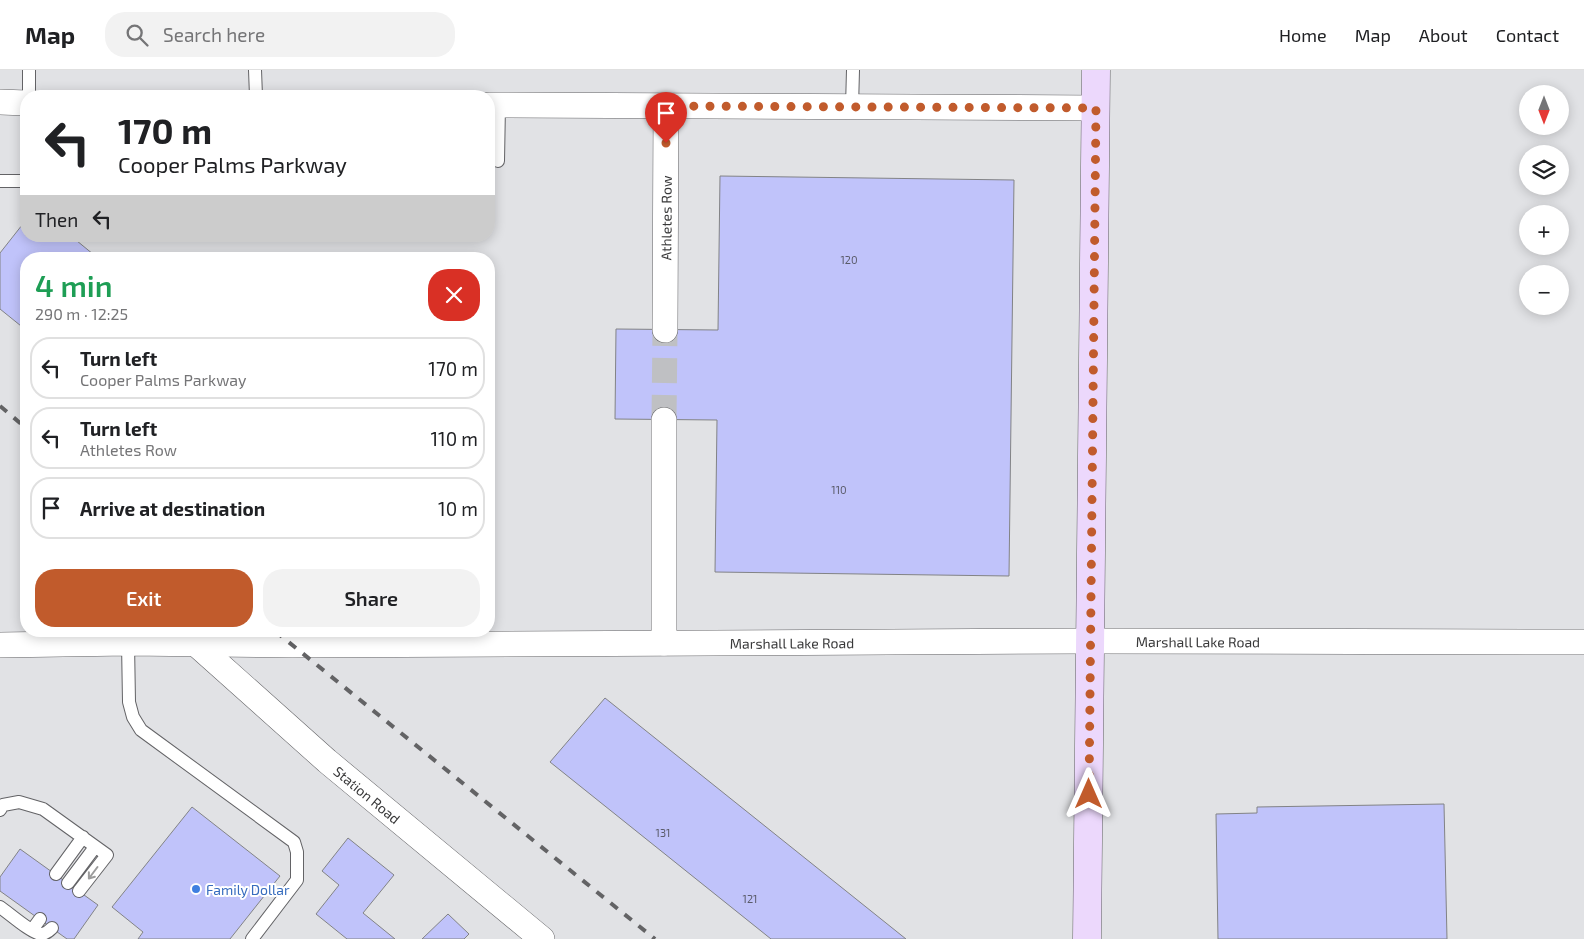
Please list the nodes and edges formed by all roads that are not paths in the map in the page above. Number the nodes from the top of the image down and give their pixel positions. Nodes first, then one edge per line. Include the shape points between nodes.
1 (29, 70) edge
2 (255, 70) edge
3 (853, 70) edge
4 (1096, 70) edge
5 (29, 90) edge
6 (256, 90) edge
7 (0, 102) edge
8 (20, 102) edge
9 (495, 105) edge
10 (666, 106) junction
11 (852, 107) junction
12 (1096, 108) junction
13 (495, 119) edge
14 (498, 161) dead end
15 (0, 180) edge
16 (20, 181) edge
17 (665, 330) tunnel mouth
18 (664, 420) tunnel mouth
19 (417, 637) edge
20 (311, 638) edge
21 (1090, 641) junction
22 (1584, 642) edge
23 (128, 643) junction
24 (664, 643) junction
25 (196, 644) junction
26 (0, 646) edge
27 (0, 810) edge
28 (82, 837) junction
29 (95, 847) junction
30 (56, 874) dead end
31 (68, 883) dead end
32 (79, 891) dead end
33 (0, 907) edge
34 (40, 919) dead end
35 (52, 928) dead end
36 (32, 930) junction
37 (252, 939) edge
38 (542, 939) edge
39 (1086, 939) edge

1 - 5 lane
2 - 6 lane
3 - 11 lane
4 - 12 street
7 - 8 street
9 - 10 street
10 - 11 street
10 - 17 street, Athletes Row
11 - 12 street
12 - 21 street
13 - 14 lane
15 - 16 lane
18 - 24 street
19 - 20 street, Marshall Lake Road
19 - 24 street, Marshall Lake Road
20 - 25 street, Marshall Lake Road
21 - 22 street, Marshall Lake Road
21 - 24 street, Marshall Lake Road
21 - 39 street
23 - 25 street, Marshall Lake Road
23 - 26 street, Marshall Lake Road
23 - 37 lane via 130,702 133,717 141,730 294,842 297,880
25 - 38 street, Station Road via 327,761
27 - 28 lane via 3,805 19,802 43,809
28 - 29 lane
28 - 30 lane
29 - 31 lane
29 -> 32 lane via 107,855
33 - 36 lane via 24,916
34 - 36 lane
35 - 36 lane via 40,934

